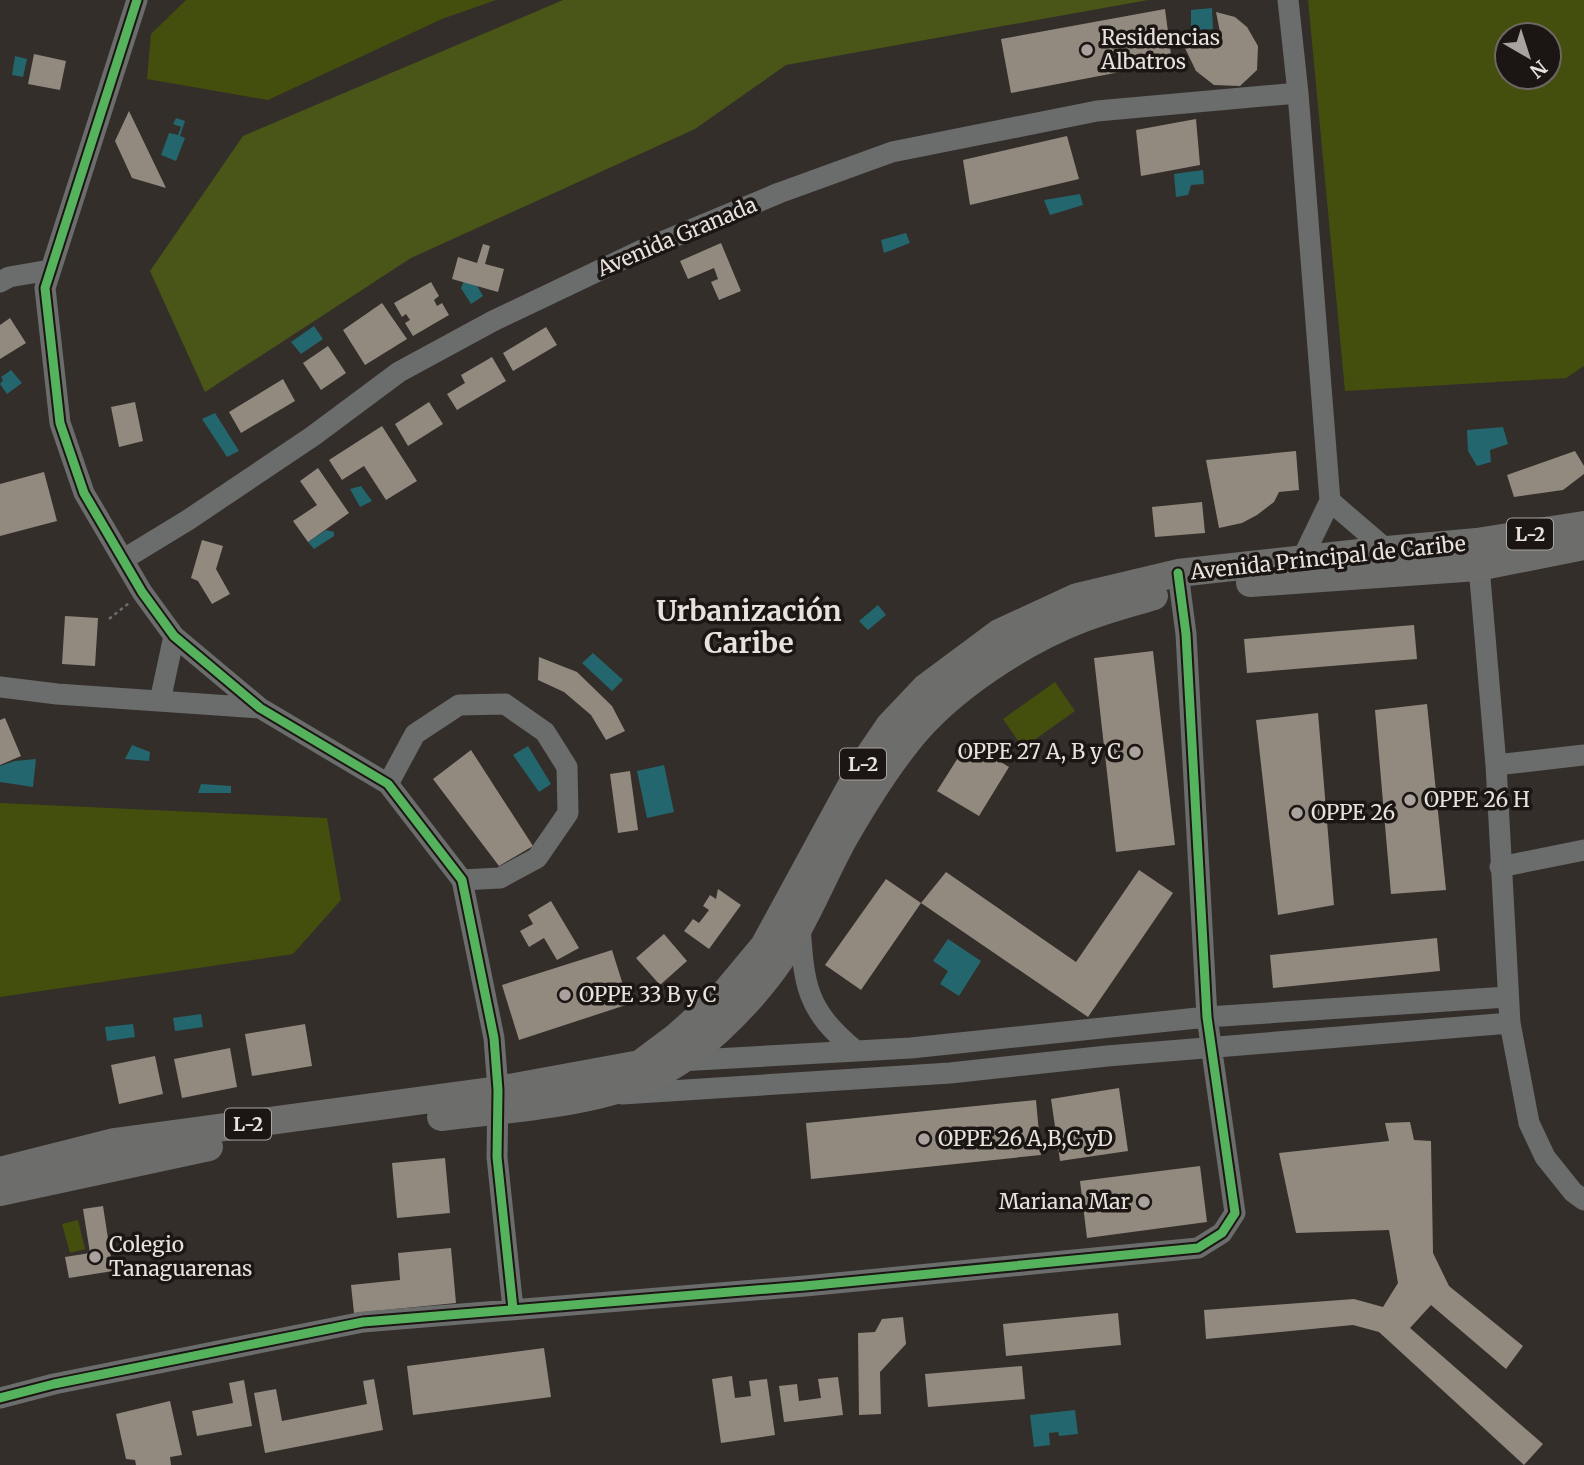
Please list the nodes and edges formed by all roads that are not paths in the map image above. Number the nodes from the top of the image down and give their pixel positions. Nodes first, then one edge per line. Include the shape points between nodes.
1 (1288, 0) edge
2 (138, 2) edge
3 (1298, 93) junction
4 (51, 270) junction
5 (0, 282) edge
6 (1330, 501) junction
7 (1584, 525) edge
8 (1584, 546) edge
9 (1387, 550) junction
10 (1478, 554) junction
11 (124, 559) junction
12 (1302, 559) junction
13 (1178, 581) junction
14 (174, 636) junction
15 (0, 687) edge
16 (160, 701) junction
17 (260, 708) junction
18 (1584, 755) edge
19 (1496, 765) junction
20 (388, 784) junction
21 (1584, 850) edge
22 (1500, 867) junction
23 (462, 880) junction
24 (800, 922) junction
25 (1507, 996) junction
26 (1207, 1017) junction
27 (1510, 1023) junction
28 (1212, 1048) junction
29 (856, 1051) junction
30 (681, 1061) junction
31 (640, 1064) junction
32 (599, 1096) junction
33 (497, 1100) junction
34 (0, 1171) edge
35 (0, 1192) edge
36 (1584, 1200) edge
37 (513, 1310) junction
38 (0, 1398) edge

1 - 3 street
2 - 4 street
3 - 6 street
3 - 11 street, Avenida Granada via 1097,111 892,152 779,193 627,256 399,372 313,436
4 - 5 street
4 - 11 street via 45,288 60,423 84,493
6 - 9 street
6 - 12 street
7 - 10 main road, Avenida Principal de Caribe / L-2
8 - 10 main road, Avenida Principal de Caribe / L-2
9 - 10 main road, Avenida Principal de Caribe / L-2
9 - 12 main road, Avenida Principal de Caribe / L-2
10 - 13 main road, Avenida Principal de Caribe / L-2
10 - 19 street
11 - 14 street
12 - 13 main road, Avenida Principal de Caribe / L-2
13 - 24 main road, Avenida Principal de Caribe / L-2 via 1014,651 940,706 908,740 881,779
13 - 26 street via 1186,634
13 - 31 main road, Avenida Principal de Caribe / L-2 via 1077,597 999,633 925,688 890,725 862,766 764,946 724,994
14 - 16 street
14 - 17 street
15 - 16 street
16 - 17 street
17 - 20 street
18 - 19 street
19 - 22 street
20 - 23 street
20 - 23 street via 415,734 459,705 505,704 545,732 566,767 568,813 537,859 500,878
21 - 22 street
22 - 25 street
23 - 33 street via 494,1038
24 - 29 street via 804,968 814,1006
24 - 30 main road, Avenida Principal de Caribe / L-2 via 780,959 741,1010
25 - 26 street
25 - 27 street
26 - 28 street
26 - 29 street
27 - 28 street
27 - 36 street via 1529,1124 1545,1157
28 - 32 street via 950,1073
28 - 37 street via 1235,1213 1222,1233 1198,1248
29 - 30 street
30 - 31 street
30 - 32 main road, Avenida Principal de Caribe / L-2 via 644,1081
31 - 33 main road, Avenida Principal de Caribe / L-2
32 - 33 main road, Avenida Principal de Caribe / L-2
33 - 34 main road, Avenida Principal de Caribe / L-2 via 114,1142
33 - 35 main road, Avenida Principal de Caribe / L-2 via 195,1149
33 - 37 street via 497,1157
37 - 38 street via 363,1322

